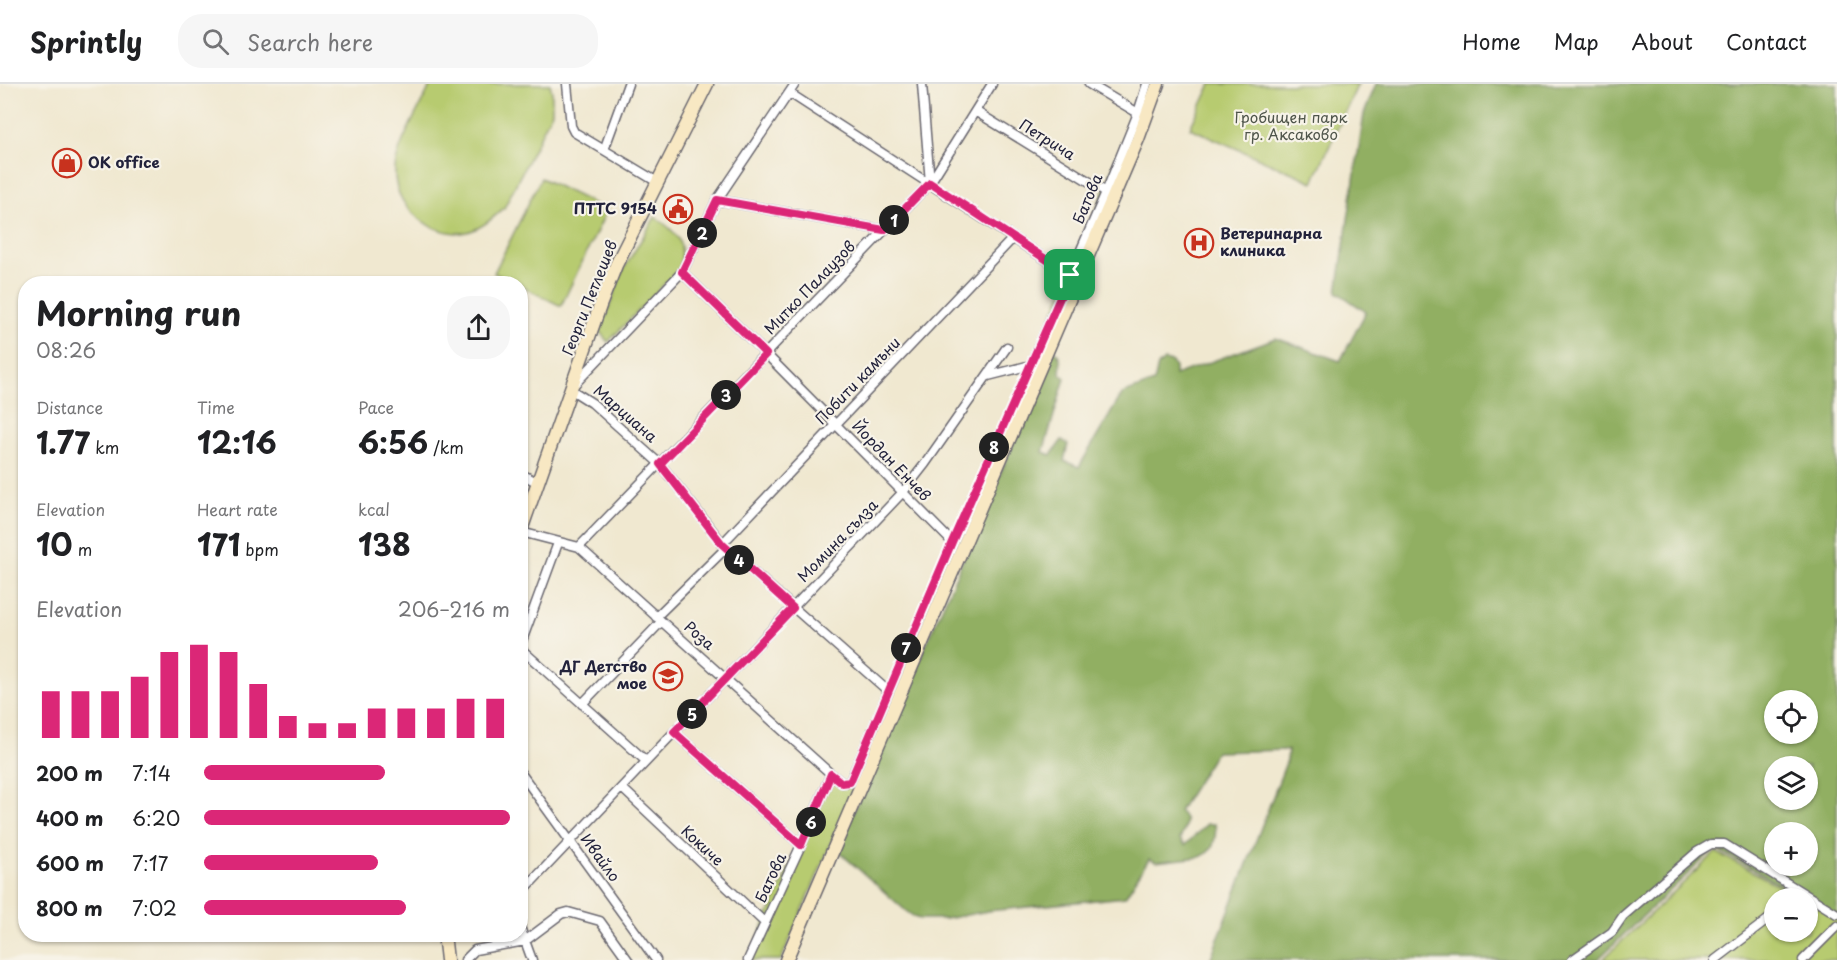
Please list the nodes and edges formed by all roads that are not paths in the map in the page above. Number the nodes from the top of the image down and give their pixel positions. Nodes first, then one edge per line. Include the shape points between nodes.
1 (567, 84) edge
2 (628, 84) edge
3 (707, 84) edge
4 (795, 84) edge
5 (922, 84) edge
6 (992, 84) edge
7 (1089, 84) edge
8 (1148, 84) edge
9 (1158, 84) edge
10 (791, 94) junction
11 (975, 111) junction
12 (1138, 113) junction
13 (604, 150) junction
14 (659, 183) junction
15 (930, 183) junction
16 (1106, 192) junction
17 (717, 200) junction
18 (884, 230) junction
19 (1014, 238) junction
20 (682, 272) junction
21 (1070, 275) junction
22 (1007, 347) dead end
23 (766, 354) junction
24 (1031, 364) junction
25 (988, 376) junction
26 (570, 388) junction
27 (836, 424) junction
28 (660, 464) junction
29 (528, 477) edge
30 (538, 483) junction
31 (903, 492) junction
32 (528, 512) edge
33 (528, 534) edge
34 (952, 542) junction
35 (558, 543) junction
36 (724, 546) junction
37 (579, 547) junction
38 (793, 608) junction
39 (659, 619) junction
40 (528, 625) edge
41 (528, 654) edge
42 (726, 678) junction
43 (888, 691) junction
44 (582, 704) junction
45 (674, 732) junction
46 (646, 762) junction
47 (831, 774) junction
48 (528, 783) edge
49 (846, 784) joint
50 (622, 788) junction
51 (571, 841) junction
52 (801, 845) junction
53 (528, 886) edge
54 (1790, 888) edge
55 (1818, 904) edge
56 (1837, 914) edge
57 (765, 923) junction
58 (1764, 923) edge
59 (1837, 926) edge
60 (528, 939) edge
61 (445, 942) edge
62 (519, 942) edge
63 (525, 942) edge
64 (447, 960) edge
65 (465, 960) edge
66 (532, 960) edge
67 (628, 960) edge
68 (656, 960) edge
69 (748, 960) edge
70 (786, 960) edge
71 (1572, 960) edge
72 (1715, 960) edge
73 (1803, 960) edge

1 - 13 street via 574,132
2 - 13 street
3 - 14 main road, Георги Петлешев
4 - 10 street
5 - 15 street
6 - 11 street, Митко Палаузов
7 - 12 street
8 - 12 street, Батова
9 - 70 main road via 1138,139
10 - 15 street
10 - 17 street
11 - 15 street, Митко Палаузов
11 - 16 street, Петрича
12 - 16 street, Батова
13 - 14 street
14 - 26 main road, Георги Петлешев via 616,265
15 - 18 street, Митко Палаузов
15 - 19 street
16 - 21 street, Батова
17 - 18 street
17 - 20 street
18 - 23 street, Митко Палаузов
19 - 21 street
19 - 27 street, Побити камъни
20 - 23 street, Йордан Енчев
20 - 26 street
21 - 24 street, Батова
22 - 25 street, Момина сълза
23 - 27 street, Йордан Енчев
23 - 28 street, Митко Палаузов
24 - 25 street
24 - 34 street, Батова
25 - 31 street, Момина сълза
26 - 28 street, Марциана
26 - 30 main road, Георги Петлешев
27 - 31 street, Йордан Енчев
27 - 36 street, Побити камъни
28 - 36 street, Марциана
28 - 37 street, Митко Палаузов
29 - 30 street
30 - 32 main road, Георги Петлешев
31 - 34 street, Йордан Енчев
31 - 38 street, Момина сълза
33 - 35 street
34 - 43 street, Батова
35 - 37 street
35 - 40 street
36 - 38 street, Марциана
36 - 39 street, Побити камъни
37 - 39 street, Роза
38 - 42 street, Момина сълза
38 - 43 street, Марциана
39 - 42 street, Роза
39 - 44 street, Побити камъни
41 - 44 street
42 - 45 street, Момина сълза
42 - 47 street, Роза
43 - 49 street, Батова
44 - 46 street
45 - 46 street, Момина сълза
45 - 52 street
46 - 50 street, Момина сълза
47 - 49 street, Роза
47 - 52 street, Батова
48 - 51 street, Ивайло
50 - 51 street, Момина сълза
50 - 57 street, Кокиче
51 - 53 street, Момина сълза
51 - 68 street, Ивайло
52 - 57 street, Батова
54 - 71 street via 1724,844 1711,844 1623,916 1612,932
55 - 56 street
57 - 69 street, Батова
58 - 72 street
59 - 73 street
60 - 67 street via 568,912 600,921
61 - 64 main road
62 - 65 street via 475,950
63 - 66 street

